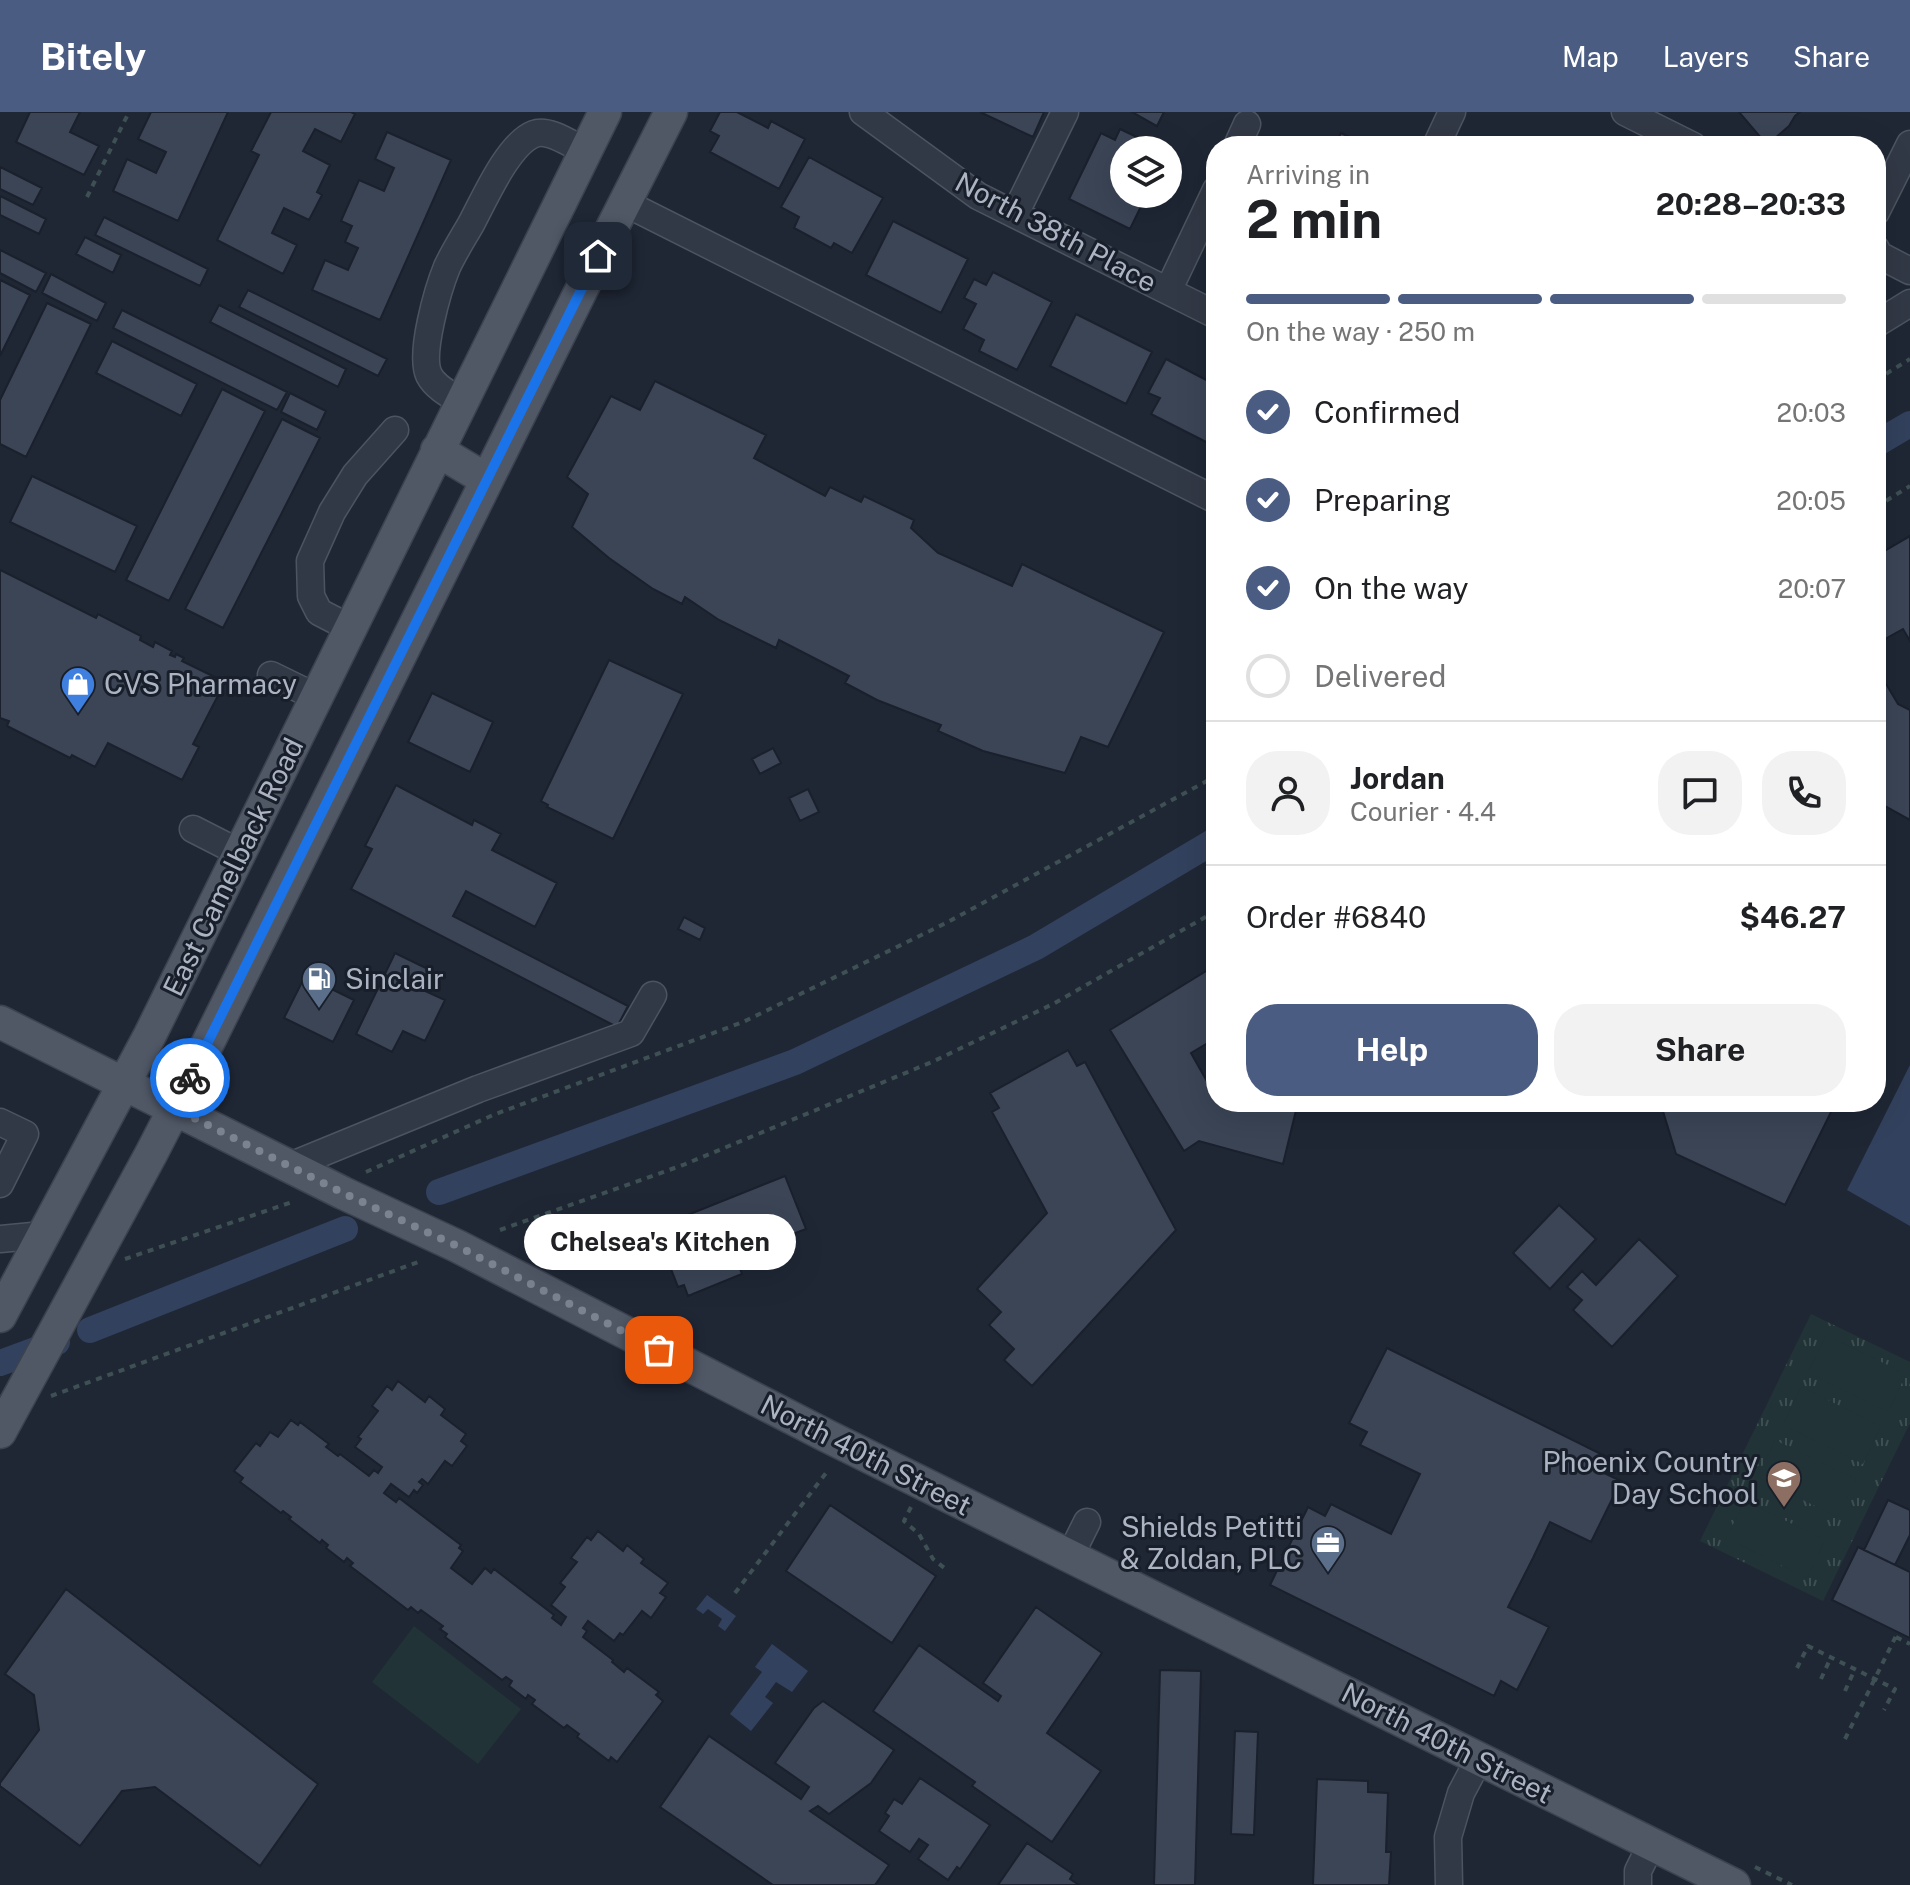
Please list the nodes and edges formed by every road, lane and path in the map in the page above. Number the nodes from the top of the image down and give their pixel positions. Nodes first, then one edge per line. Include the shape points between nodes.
1 (129, 112) edge
2 (605, 112) edge
3 (671, 112) edge
4 (863, 112) edge
5 (1065, 112) edge
6 (1452, 112) edge
7 (1625, 112) edge
8 (1441, 136) edge
9 (1673, 136) edge
10 (1910, 144) edge
11 (585, 151) junction
12 (1886, 192) edge
13 (87, 197) dead end
14 (625, 203) junction
15 (1206, 211) edge
16 (1015, 214) junction
17 (1886, 259) edge
18 (1910, 271) edge
19 (1168, 291) junction
20 (1910, 303) edge
21 (1206, 310) edge
22 (1886, 318) edge
23 (1910, 359) edge
24 (1886, 374) edge
25 (462, 402) junction
26 (395, 430) dead end
27 (437, 450) junction
28 (487, 480) junction
29 (1910, 486) edge
30 (1206, 495) edge
31 (1886, 501) edge
32 (350, 628) junction
33 (271, 675) dead end
34 (316, 697) junction
35 (1206, 781) edge
36 (193, 829) dead end
37 (240, 853) junction
38 (1206, 917) edge
39 (653, 995) dead end
40 (0, 1022) edge
41 (124, 1084) junction
42 (174, 1108) junction
43 (0, 1122) edge
44 (382, 1165) dead end
45 (290, 1166) junction
46 (0, 1184) edge
47 (287, 1204) dead end
48 (500, 1230) dead end
49 (43, 1235) junction
50 (0, 1239) edge
51 (432, 1251) junction
52 (124, 1259) dead end
53 (0, 1316) edge
54 (36, 1390) junction
55 (0, 1432) edge
56 (833, 1463) dead end
57 (912, 1505) dead end
58 (1087, 1522) dead end
59 (1070, 1556) junction
60 (947, 1570) dead end
61 (735, 1593) dead end
62 (1910, 1644) edge
63 (1831, 1657) junction
64 (1797, 1668) dead end
65 (1855, 1669) junction
66 (1821, 1679) dead end
67 (1875, 1679) junction
68 (1845, 1691) dead end
69 (1884, 1710) dead end
70 (1845, 1739) dead end
71 (1479, 1759) junction
72 (1651, 1845) junction
73 (1449, 1885) edge
74 (1638, 1885) edge
75 (1734, 1885) edge

1 - 13 path
2 - 11 main road, East Camelback Road
3 - 14 main road, East Camelback Road
4 - 16 street, North 38th Place via 978,196
5 - 16 street
6 - 8 street
7 - 9 street
10 - 12 street
11 - 25 main road, East Camelback Road
11 - 25 street via 548,134 525,139 503,164 447,267 425,356 429,375
14 - 28 main road, East Camelback Road
14 - 30 street
15 - 19 street
16 - 19 street, North 38th Place
17 - 18 street
19 - 21 street, North 38th Place
20 - 22 street
23 - 24 path
25 - 27 main road, East Camelback Road
26 - 32 street via 355,475 310,561 311,596 319,612
27 - 28 main road
27 - 32 main road, East Camelback Road
28 - 42 main road, East Camelback Road
29 - 31 path
32 - 34 main road, East Camelback Road
33 - 34 street
34 - 37 main road, East Camelback Road
35 - 44 path via 946,923 743,1022 493,1115
36 - 37 street
37 - 41 main road, East Camelback Road
38 - 48 path via 1053,1004 932,1062 683,1165
39 - 45 street via 631,1033
40 - 41 main road, North 40th Street
41 - 42 main road, North 40th Street
41 - 49 main road, East Camelback Road
42 - 45 main road, North 40th Street
42 - 54 main road, East Camelback Road via 72,1299
43 - 46 street via 25,1134
45 - 51 main road, North 40th Street via 343,1193
47 - 52 path
49 - 50 street
49 - 53 main road, East Camelback Road
51 - 54 path
51 - 59 main road, North 40th Street
54 - 55 main road, East Camelback Road
56 - 61 path
57 - 60 path via 904,1521
58 - 59 street
59 - 71 main road, North 40th Street
62 - 67 path via 1897,1634
63 - 64 path via 1808,1646
63 - 65 path
63 - 66 path
65 - 67 path
65 - 68 path
67 - 69 path via 1895,1689
67 - 70 path
71 - 72 main road, North 40th Street
71 - 73 street via 1461,1793 1448,1837
72 - 74 street via 1638,1871
72 - 75 main road, North 40th Street

